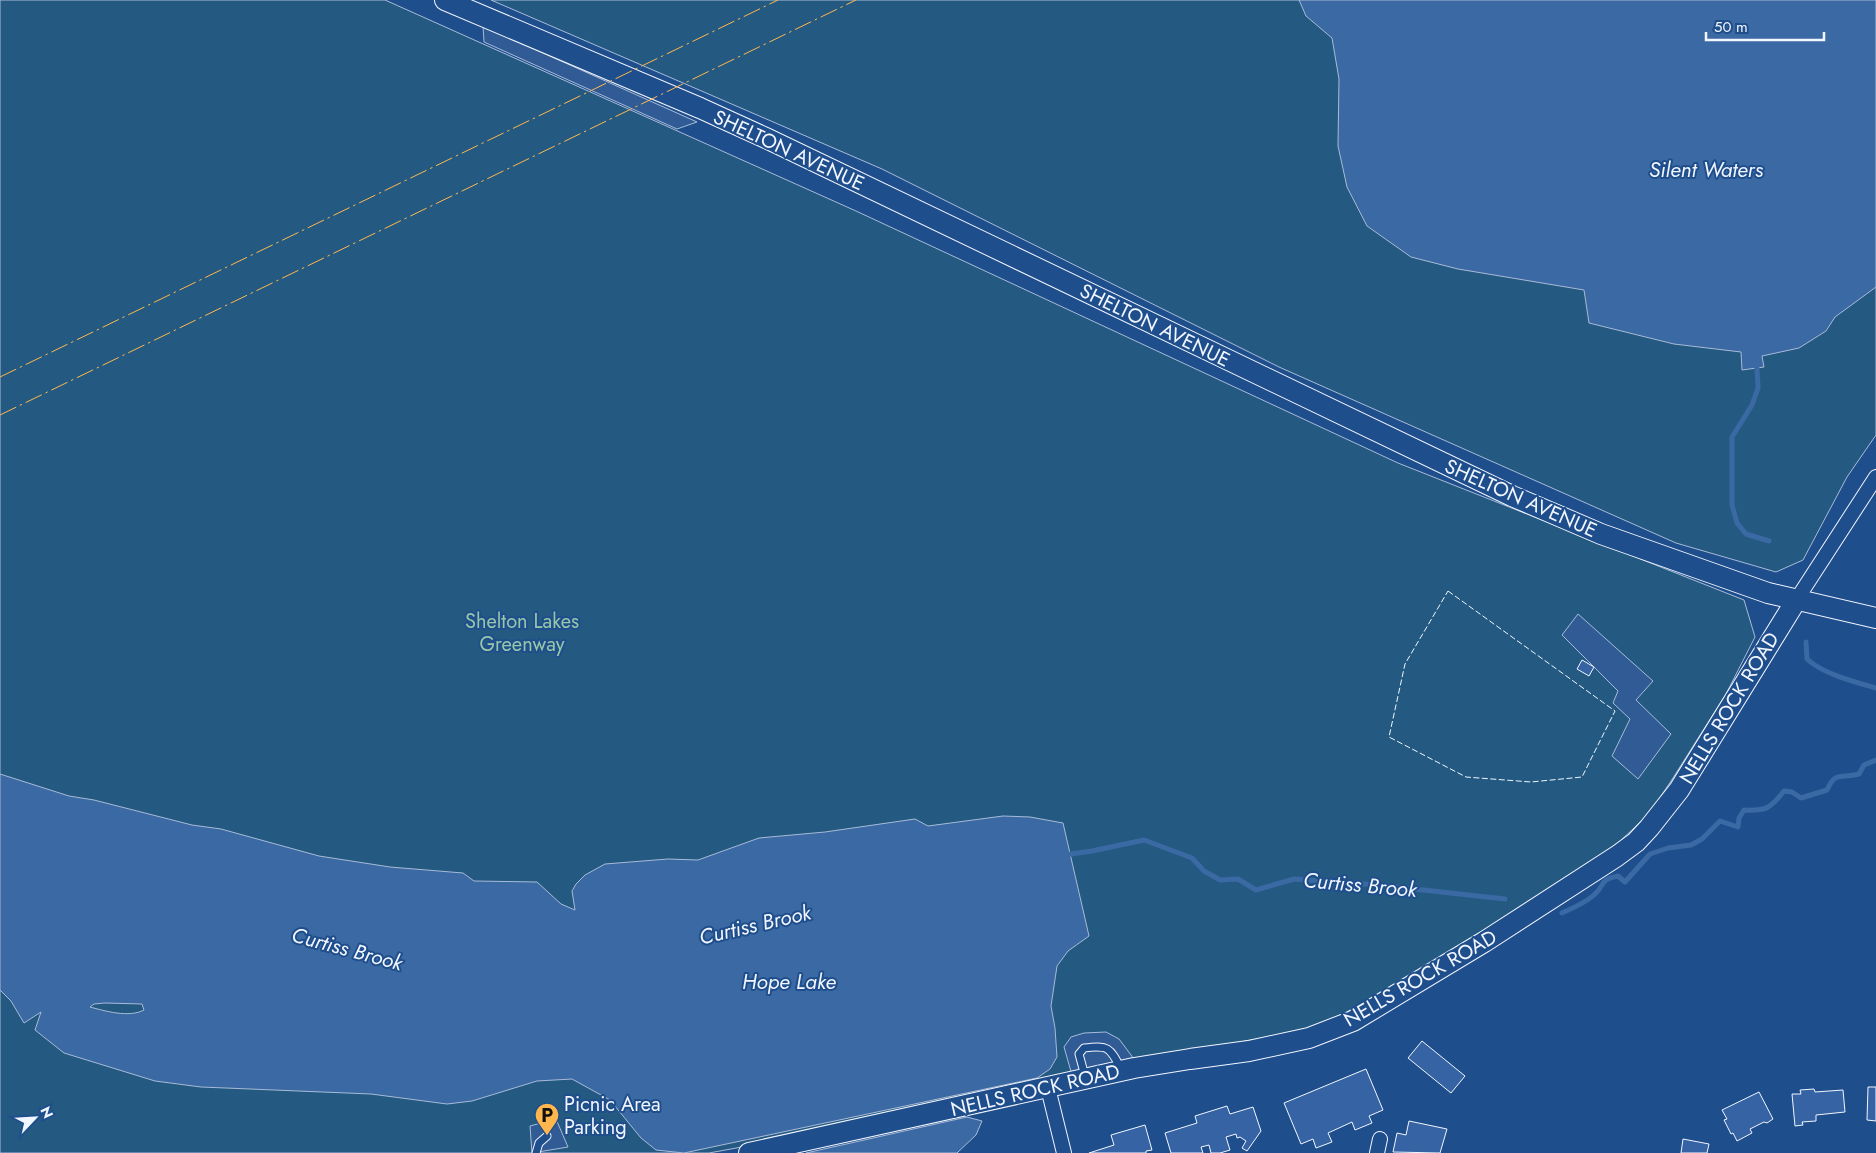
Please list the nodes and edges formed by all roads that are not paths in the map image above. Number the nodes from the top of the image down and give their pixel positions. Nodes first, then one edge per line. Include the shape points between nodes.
1 (445, 0) edge
2 (1876, 477) edge
3 (1797, 599) junction
4 (1876, 618) edge
5 (1122, 1071) junction
6 (1085, 1080) junction
7 (1048, 1088) junction
8 (547, 1136) dead end
9 (536, 1153) edge
10 (749, 1153) edge
11 (1064, 1153) edge

1 - 3 main road, SHELTON AVENUE via 768,139 1512,496 1628,544 1768,593
2 - 3 street
3 - 4 main road, SHELTON AVENUE
3 - 5 main road, NELLS ROCK ROAD via 1679,790 1636,842 1611,860 1353,1021 1309,1038 1249,1052
5 - 6 main road, NELLS ROCK ROAD
5 - 6 lane via 1113,1053 1102,1046 1084,1048 1079,1054
6 - 7 main road, NELLS ROCK ROAD
7 - 10 main road, NELLS ROCK ROAD
7 - 11 street
8 - 9 lane via 539,1143

